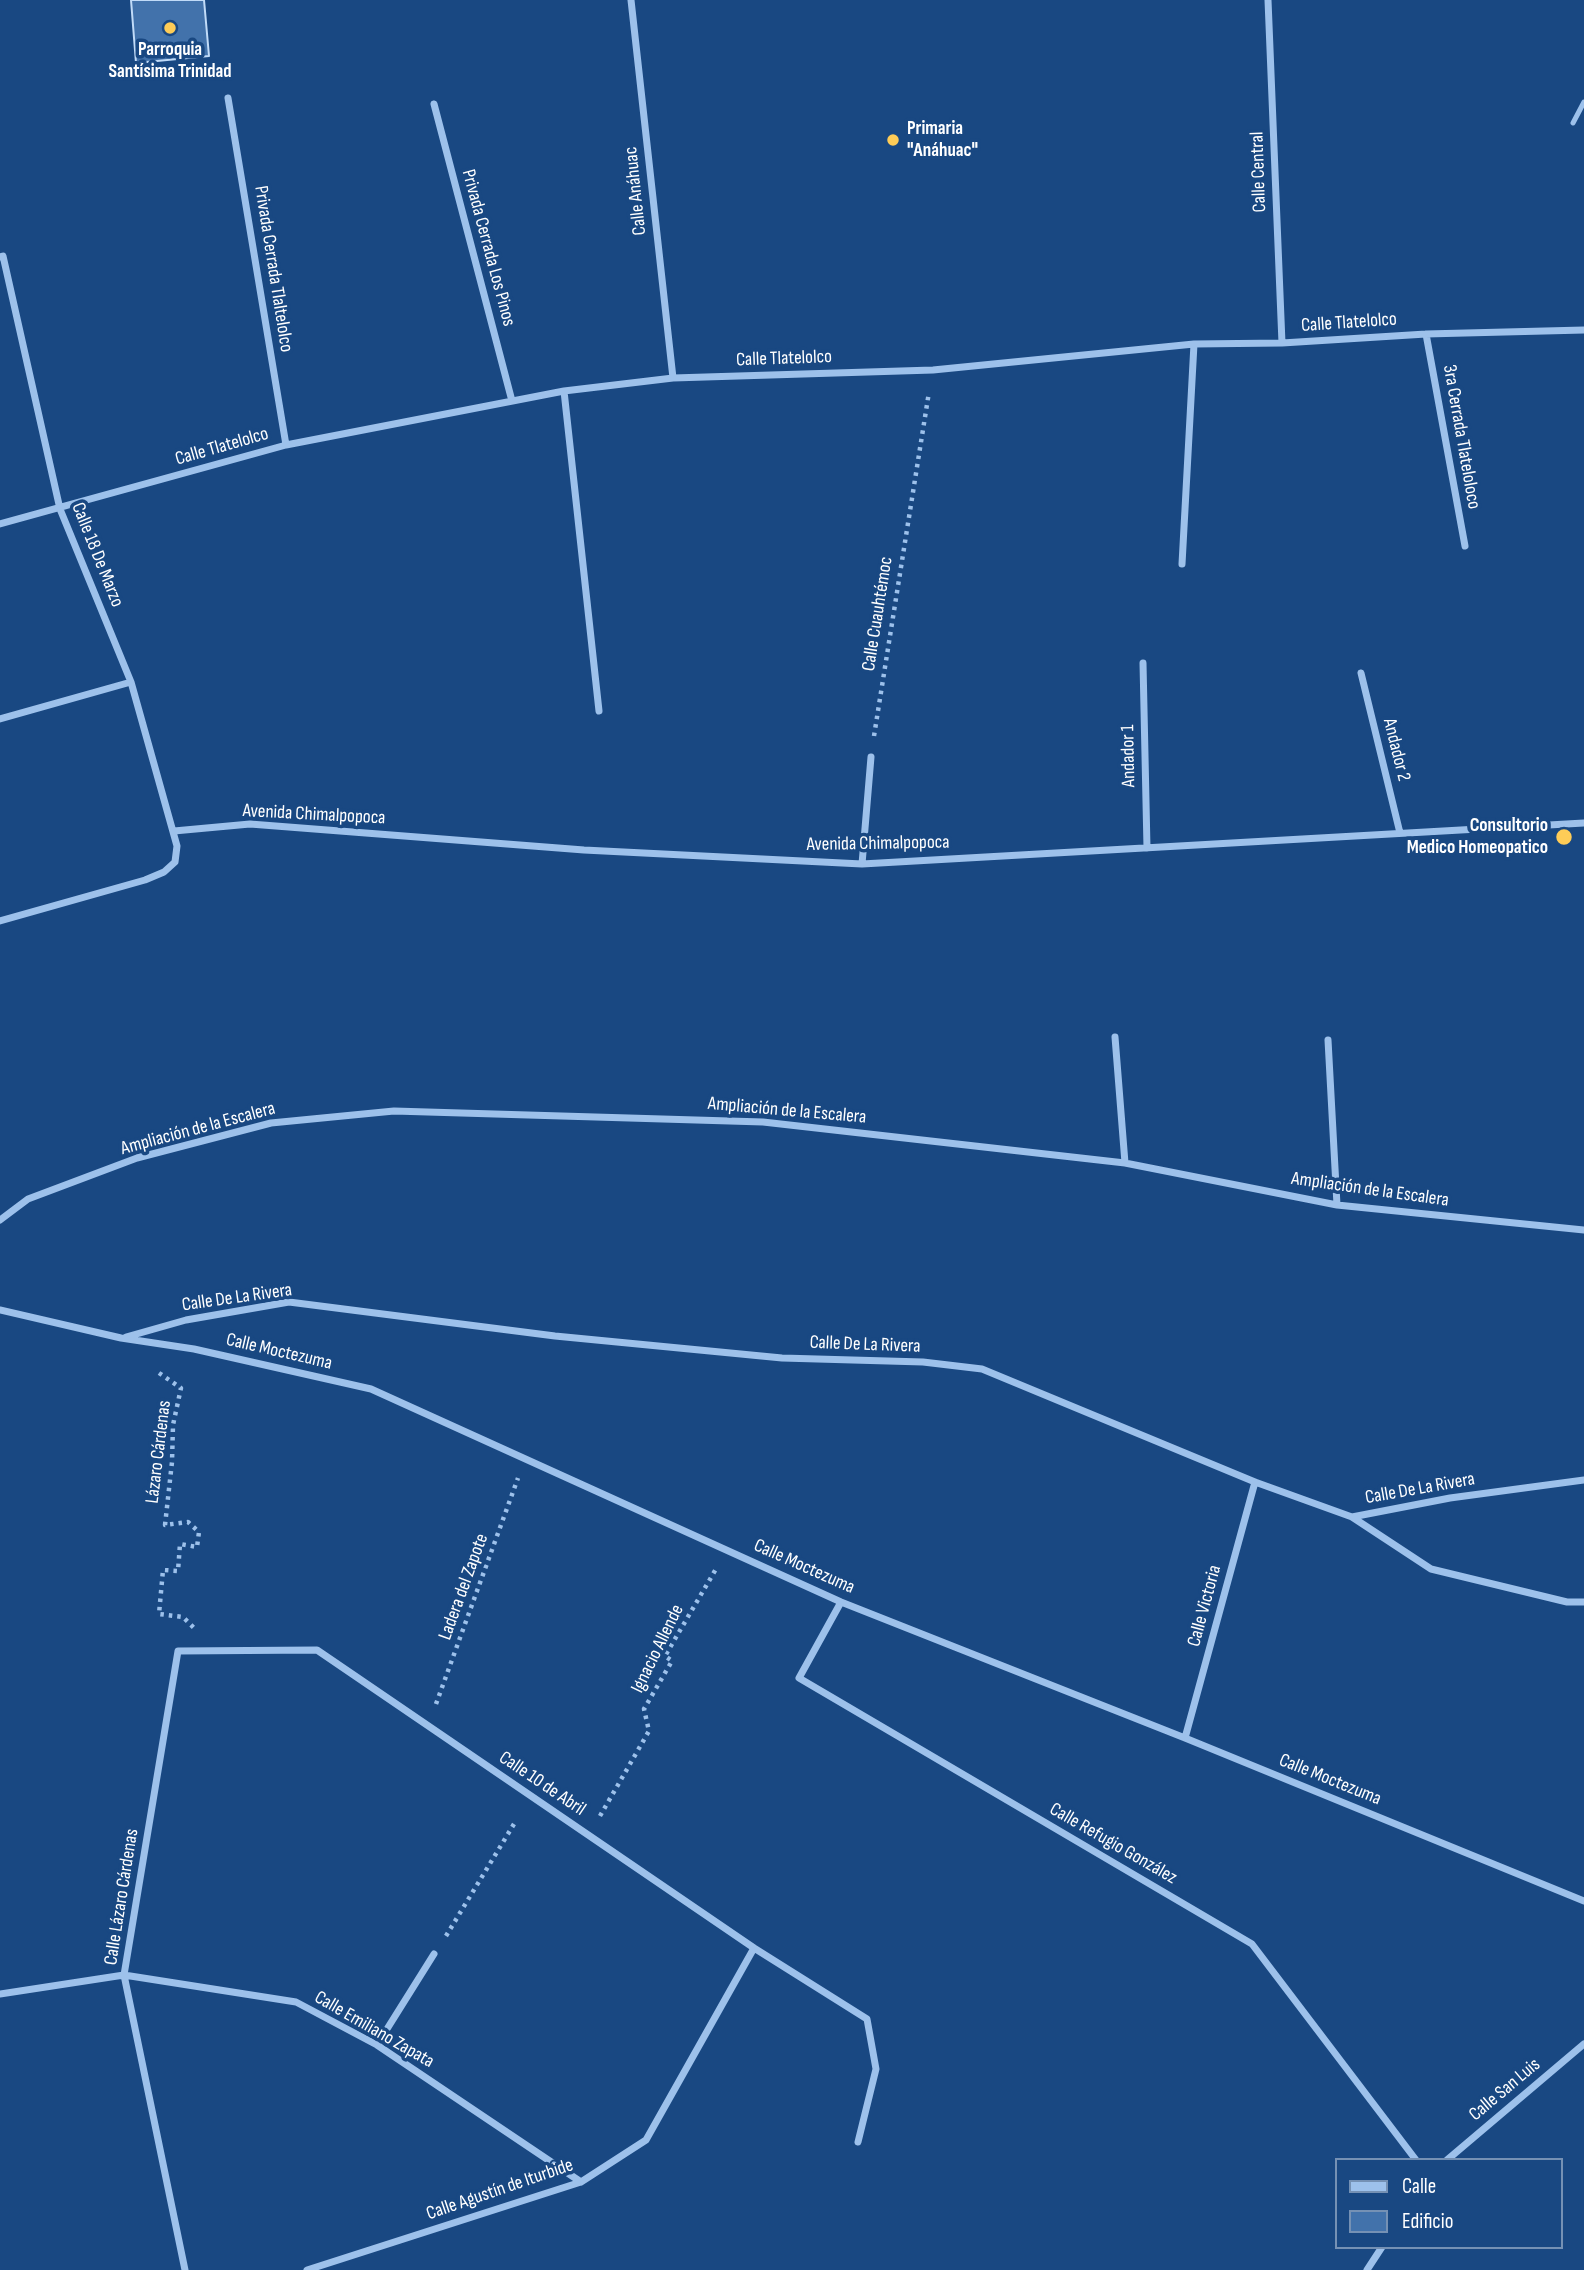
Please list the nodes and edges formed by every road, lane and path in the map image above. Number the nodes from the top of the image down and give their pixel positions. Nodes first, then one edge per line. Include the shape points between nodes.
1 (631, 0) edge
2 (1268, 0) edge
3 (228, 98) dead end
4 (1584, 102) edge
5 (433, 104) dead end
6 (1573, 123) dead end
7 (1, 256) edge
8 (1584, 330) edge
9 (1426, 334) junction
10 (1282, 343) junction
11 (1194, 344) junction
12 (933, 370) junction
13 (673, 378) junction
14 (564, 390) junction
15 (512, 401) junction
16 (286, 445) junction
17 (60, 509) junction
18 (0, 524) edge
19 (1465, 547) dead end
20 (1182, 564) dead end
21 (1143, 663) dead end
22 (1361, 673) dead end
23 (131, 682) junction
24 (599, 711) dead end
25 (0, 719) edge
26 (871, 757) joint
27 (1584, 823) edge
28 (174, 831) junction
29 (1400, 833) junction
30 (1147, 848) junction
31 (862, 864) junction
32 (0, 922) edge
33 (1115, 1037) dead end
34 (1328, 1040) dead end
35 (1125, 1163) junction
36 (1337, 1205) junction
37 (0, 1220) edge
38 (1584, 1230) edge
39 (0, 1310) edge
40 (121, 1338) junction
41 (159, 1373) dead end
42 (526, 1458) junction
43 (1584, 1480) edge
44 (1255, 1482) junction
45 (1352, 1517) junction
46 (728, 1551) junction
47 (841, 1602) junction
48 (1584, 1602) edge
49 (217, 1650) junction
50 (178, 1651) joint
51 (428, 1726) junction
52 (1185, 1738) junction
53 (514, 1824) dead end
54 (589, 1835) junction
55 (1584, 1900) edge
56 (754, 1948) junction
57 (434, 1954) joint
58 (124, 1975) junction
59 (0, 1994) edge
60 (1584, 2043) edge
61 (377, 2045) junction
62 (858, 2142) dead end
63 (1414, 2158) edge
64 (1449, 2158) edge
65 (581, 2182) junction
66 (1381, 2249) edge
67 (184, 2270) edge
68 (307, 2270) edge
69 (1367, 2270) edge

1 - 13 street, Calle Anáhuac
2 - 10 street, Calle Central
3 - 16 street, Privada Cerrada Tlaltelolco
4 - 6 lane
5 - 15 street, Privada Cerrada Los Pinos
7 - 17 street, Calle 18 De Marzo
8 - 9 street, Calle Tlatelolco
9 - 10 street, Calle Tlatelolco
9 - 19 street, 3ra Cerrada Tlateloloco
10 - 11 street, Calle Tlatelolco
11 - 12 street, Calle Tlatelolco
11 - 20 street
12 - 13 street, Calle Tlatelolco
12 - 26 path, Calle Cuauhtémoc
13 - 14 street, Calle Tlatelolco
14 - 15 street, Calle Tlatelolco
14 - 24 street
15 - 16 street, Calle Tlatelolco
16 - 17 street, Calle Tlatelolco
17 - 18 street, Calle Tlatelolco
17 - 23 street, Calle 18 De Marzo
21 - 30 street, Andador 1
22 - 29 street, Andador 2
23 - 25 street
23 - 28 street, Calle 18 De Marzo
26 - 31 street
27 - 29 street, Avenida Chimalpopoca
28 - 31 street, Avenida Chimalpopoca via 250,824 584,850
28 - 32 street, Calle 18 De Marzo via 175,862 164,872
29 - 30 street, Avenida Chimalpopoca
30 - 31 street, Avenida Chimalpopoca
33 - 35 street
34 - 36 street
35 - 36 street, Ampliación de la Escalera
35 - 37 street, Ampliación de la Escalera via 763,1122 394,1111 271,1123 137,1158 28,1199
36 - 38 street, Ampliación de la Escalera
39 - 40 street, Calle Moctezuma
40 - 42 street, Calle Moctezuma via 194,1349 371,1389
40 - 44 street, Calle De La Rivera via 186,1320 289,1303 768,1357 923,1362 982,1369
41 - 49 path, Lázaro Cárdenas via 181,1388 164,1525 188,1522 199,1532 198,1547 180,1544 178,1572 163,1570 159,1614 183,1617
42 - 46 street, Calle Moctezuma
42 - 51 path, Ladera del Zapote
43 - 45 street, Calle De La Rivera
44 - 45 street, Calle De La Rivera
44 - 52 street, Calle Victoria
45 - 48 street via 1431,1569 1567,1602
46 - 47 street, Calle Moctezuma
46 - 54 path, Ignacio Allende via 665,1656 672,1661 644,1709 649,1731
47 - 52 street, Calle Moctezuma
47 - 63 street, Calle Refugio González via 799,1678 1252,1944
49 - 50 street, Calle 10 de Abril
49 - 51 street, Calle 10 de Abril via 317,1650
50 - 58 street, Calle Lázaro Cárdenas
51 - 54 street, Calle 10 de Abril
52 - 55 street, Calle Moctezuma
53 - 57 path
54 - 56 street, Calle 10 de Abril
56 - 62 street, Calle 10 de Abril via 867,2019 876,2069
56 - 65 street, Calle Agustín de Iturbide via 646,2140
57 - 61 street
58 - 59 street, Calle Emiliano Zapata
58 - 61 street, Calle Emiliano Zapata via 296,2002
58 - 67 street, Calle Lázaro Cárdenas
60 - 64 street, Calle San Luis
61 - 65 street, Calle Emiliano Zapata
65 - 68 street, Calle Agustín de Iturbide
66 - 69 street

